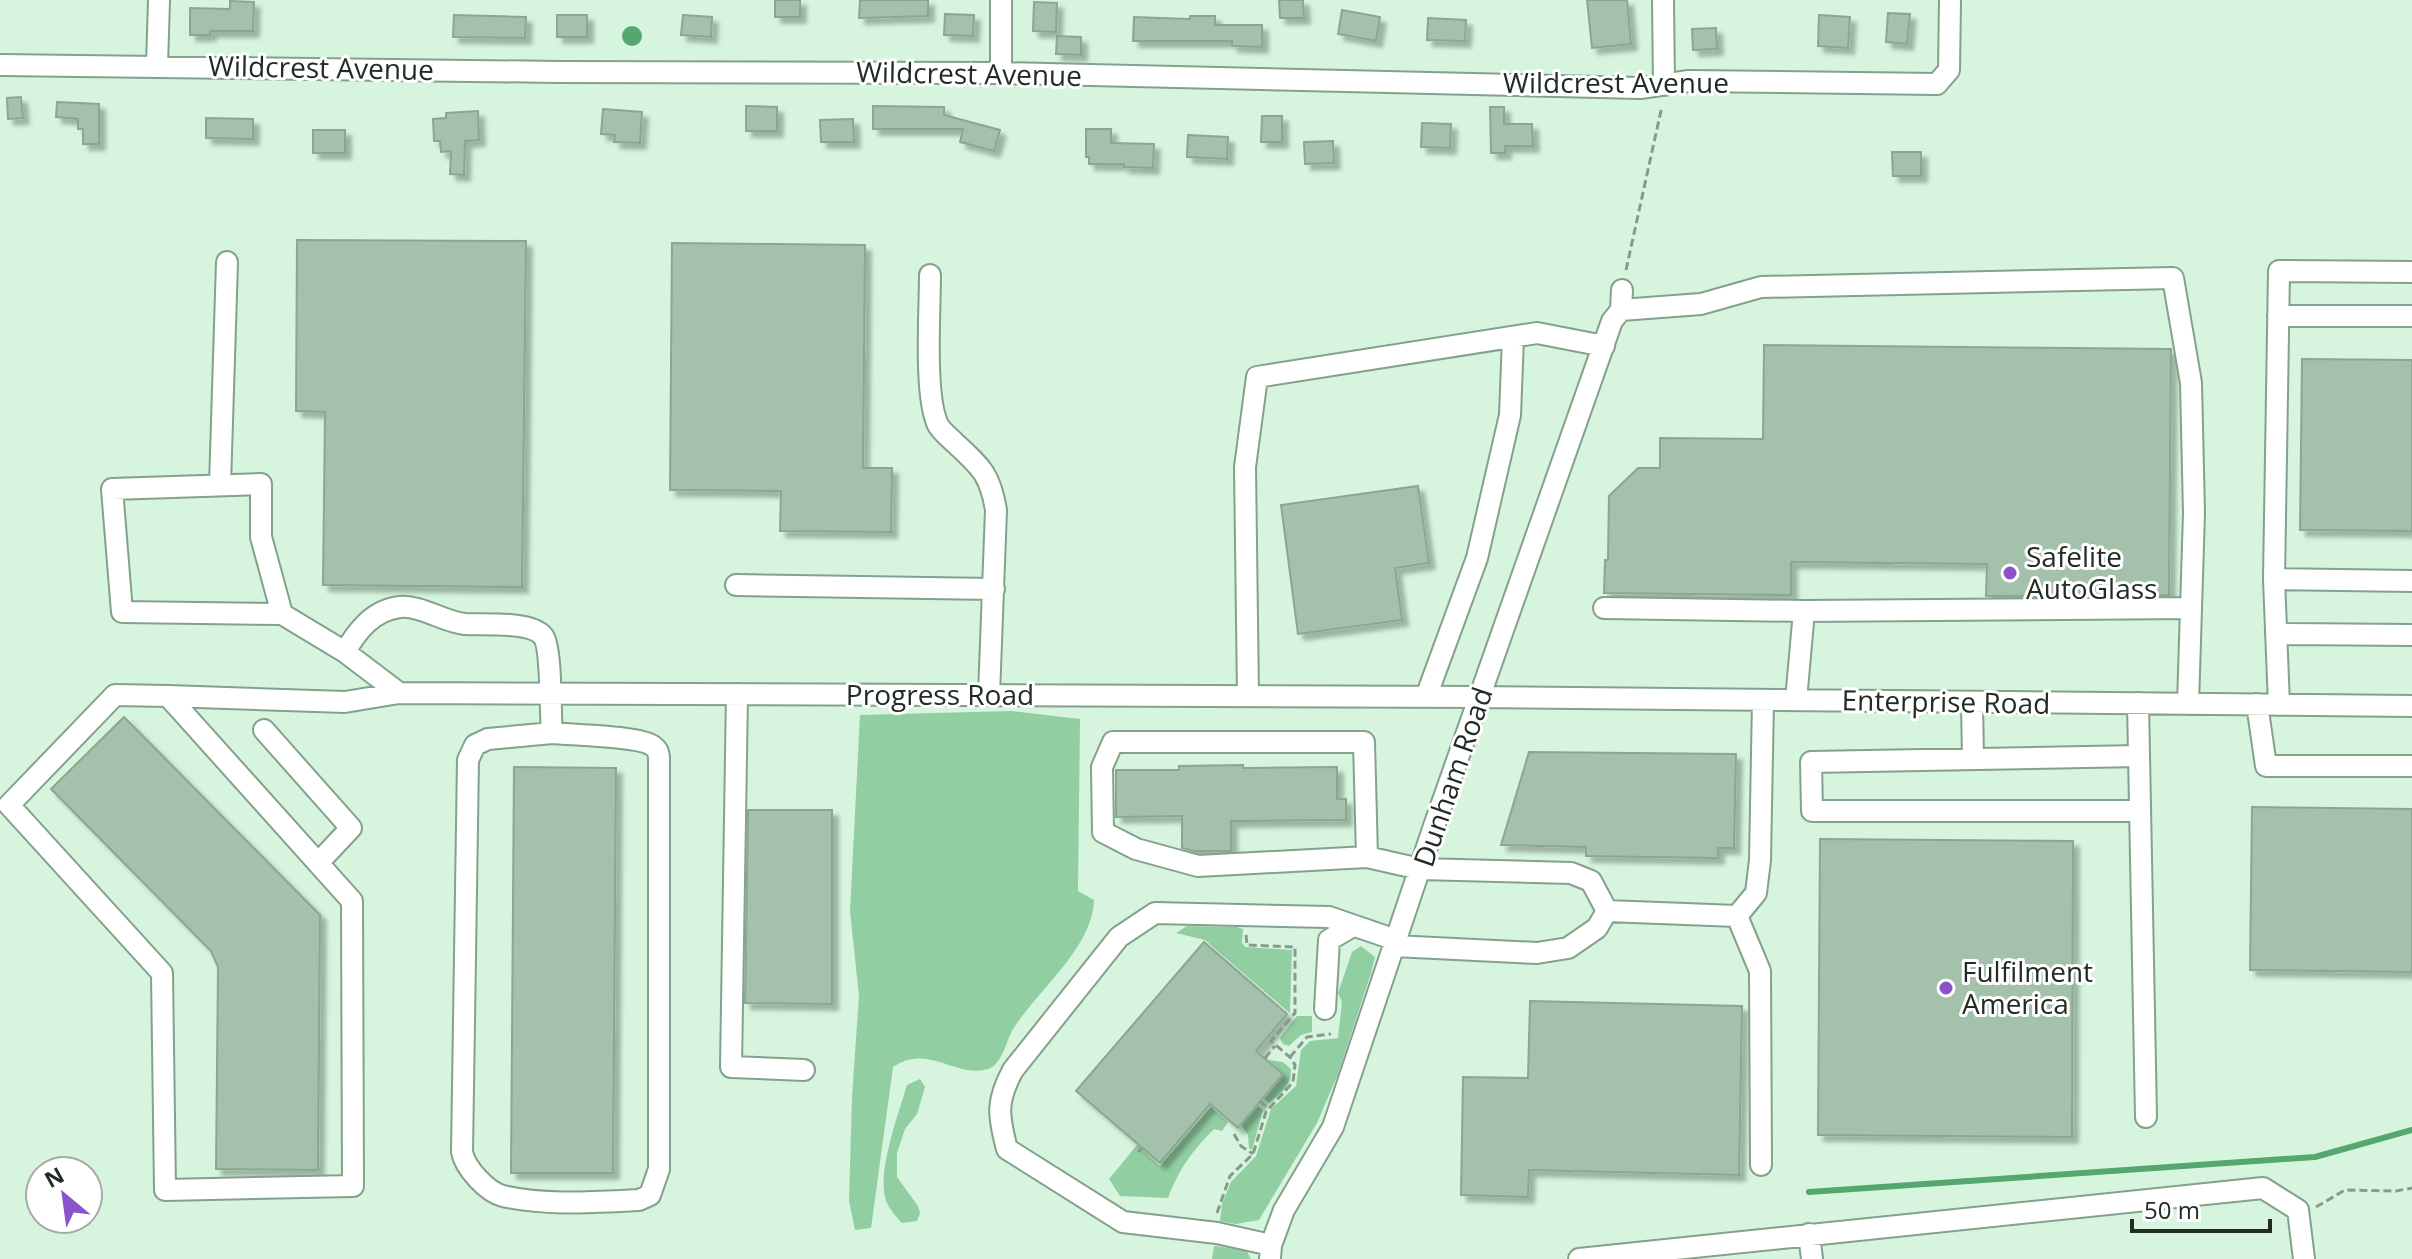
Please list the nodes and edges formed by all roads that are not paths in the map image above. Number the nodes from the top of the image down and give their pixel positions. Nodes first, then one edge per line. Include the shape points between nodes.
1 (159, 0) edge
2 (1001, 0) edge
3 (1663, 0) edge
4 (1950, 0) edge
5 (0, 65) edge
6 (157, 66) junction
7 (1001, 73) junction
8 (1664, 85) junction
9 (227, 262) dead end
10 (2412, 272) edge
11 (930, 275) dead end
12 (2278, 316) junction
13 (2412, 316) edge
14 (1513, 337) junction
15 (1604, 346) junction
16 (220, 485) junction
17 (2274, 579) junction
18 (2412, 581) edge
19 (736, 585) dead end
20 (994, 589) junction
21 (1604, 608) dead end
22 (2191, 608) junction
23 (1804, 611) junction
24 (282, 614) junction
25 (2276, 634) junction
26 (2412, 635) edge
27 (345, 652) junction
28 (399, 693) junction
29 (549, 693) junction
30 (737, 694) junction
31 (989, 695) junction
32 (168, 696) junction
33 (1248, 696) junction
34 (1426, 697) junction
35 (1480, 697) junction
36 (1763, 700) junction
37 (1796, 700) junction
38 (1972, 702) junction
39 (2138, 703) junction
40 (2188, 704) junction
41 (2257, 704) junction
42 (2279, 705) junction
43 (2412, 706) edge
44 (264, 730) dead end
45 (552, 733) junction
46 (2139, 756) junction
47 (1973, 759) junction
48 (2412, 766) edge
49 (2140, 811) junction
50 (1367, 857) junction
51 (318, 863) junction
52 (1420, 869) junction
53 (1607, 911) junction
54 (1737, 916) junction
55 (1353, 926) junction
56 (1395, 943) junction
57 (1325, 1009) dead end
58 (804, 1070) dead end
59 (2146, 1117) dead end
60 (1761, 1165) dead end
61 (1809, 1234) junction
62 (1270, 1252) edge
63 (1579, 1259) edge
64 (1812, 1259) edge
65 (2304, 1259) edge

1 - 6 street
2 - 7 street
3 - 8 street
4 - 8 street, Wildcrest Avenue via 1949,70 1937,84
5 - 6 street, Wildcrest Avenue
6 - 7 street, Wildcrest Avenue
7 - 8 street, Wildcrest Avenue
9 - 16 street
10 - 12 street via 2279,271
11 - 20 street via 930,395 939,428 979,465 991,484 996,510
12 - 13 street
12 - 17 street
14 - 15 street via 1537,333
14 - 33 street via 1257,377 1245,467
14 - 34 street via 1510,415 1477,558
15 - 22 street, Dunham Road via 1622,300 1701,304 1761,287 2173,278 2191,383
15 - 35 street, Dunham Road
16 - 24 street via 261,484 261,537
16 - 24 street via 112,489 122,612
17 - 18 street
17 - 25 street
19 - 20 street
20 - 31 street
21 - 23 street
22 - 23 street
22 - 40 street
23 - 37 street
24 - 27 street
25 - 26 street
25 - 42 street
27 - 28 street
27 - 29 street via 359,628 401,607 461,624 531,627 544,636 548,650
28 - 29 street, Progress Road
28 - 32 street, Progress Road via 345,702
29 - 30 street, Progress Road
29 - 45 street
30 - 31 street, Progress Road
30 - 58 street via 731,1067
31 - 33 street, Progress Road
32 - 51 street
32 - 51 street, Progress Road via 115,695 9,805 162,973 165,1190 353,1186 352,901
33 - 34 street, Progress Road
34 - 35 street, Progress Road
35 - 36 street, Enterprise Road
35 - 52 street, Dunham Road
36 - 37 street, Enterprise Road
36 - 54 street via 1760,860 1756,893
37 - 38 street, Enterprise Road
38 - 39 street, Enterprise Road
38 - 47 street
39 - 40 street, Enterprise Road
39 - 46 street
40 - 41 street, Enterprise Road
41 - 42 street, Enterprise Road
41 - 48 street via 2266,766
42 - 43 street, Enterprise Road
44 - 51 street via 351,828
45 - 45 street via 488,739 475,745 468,760 462,1152 475,1175 500,1195 544,1201 639,1200 650,1195 659,1169 659,757 651,744 635,740
46 - 47 street
46 - 49 street
47 - 49 street via 1811,762 1812,811
49 - 59 street
50 - 50 street via 1364,742 1113,742 1102,767 1103,832 1136,849 1198,866
50 - 52 street
52 - 53 street via 1571,873 1591,881
52 - 56 street, Dunham Road
53 - 54 street
53 - 56 street via 1597,928 1568,948 1537,953
54 - 60 street via 1760,971
55 - 56 street
55 - 57 street via 1329,940
55 - 62 street via 1329,917 1155,913 1119,937 1013,1070 999,1102 1007,1149 1123,1222 1217,1233
56 - 62 street, Dunham Road via 1333,1127 1284,1210
61 - 63 street
61 - 64 street
61 - 65 street via 2263,1188 2298,1210

